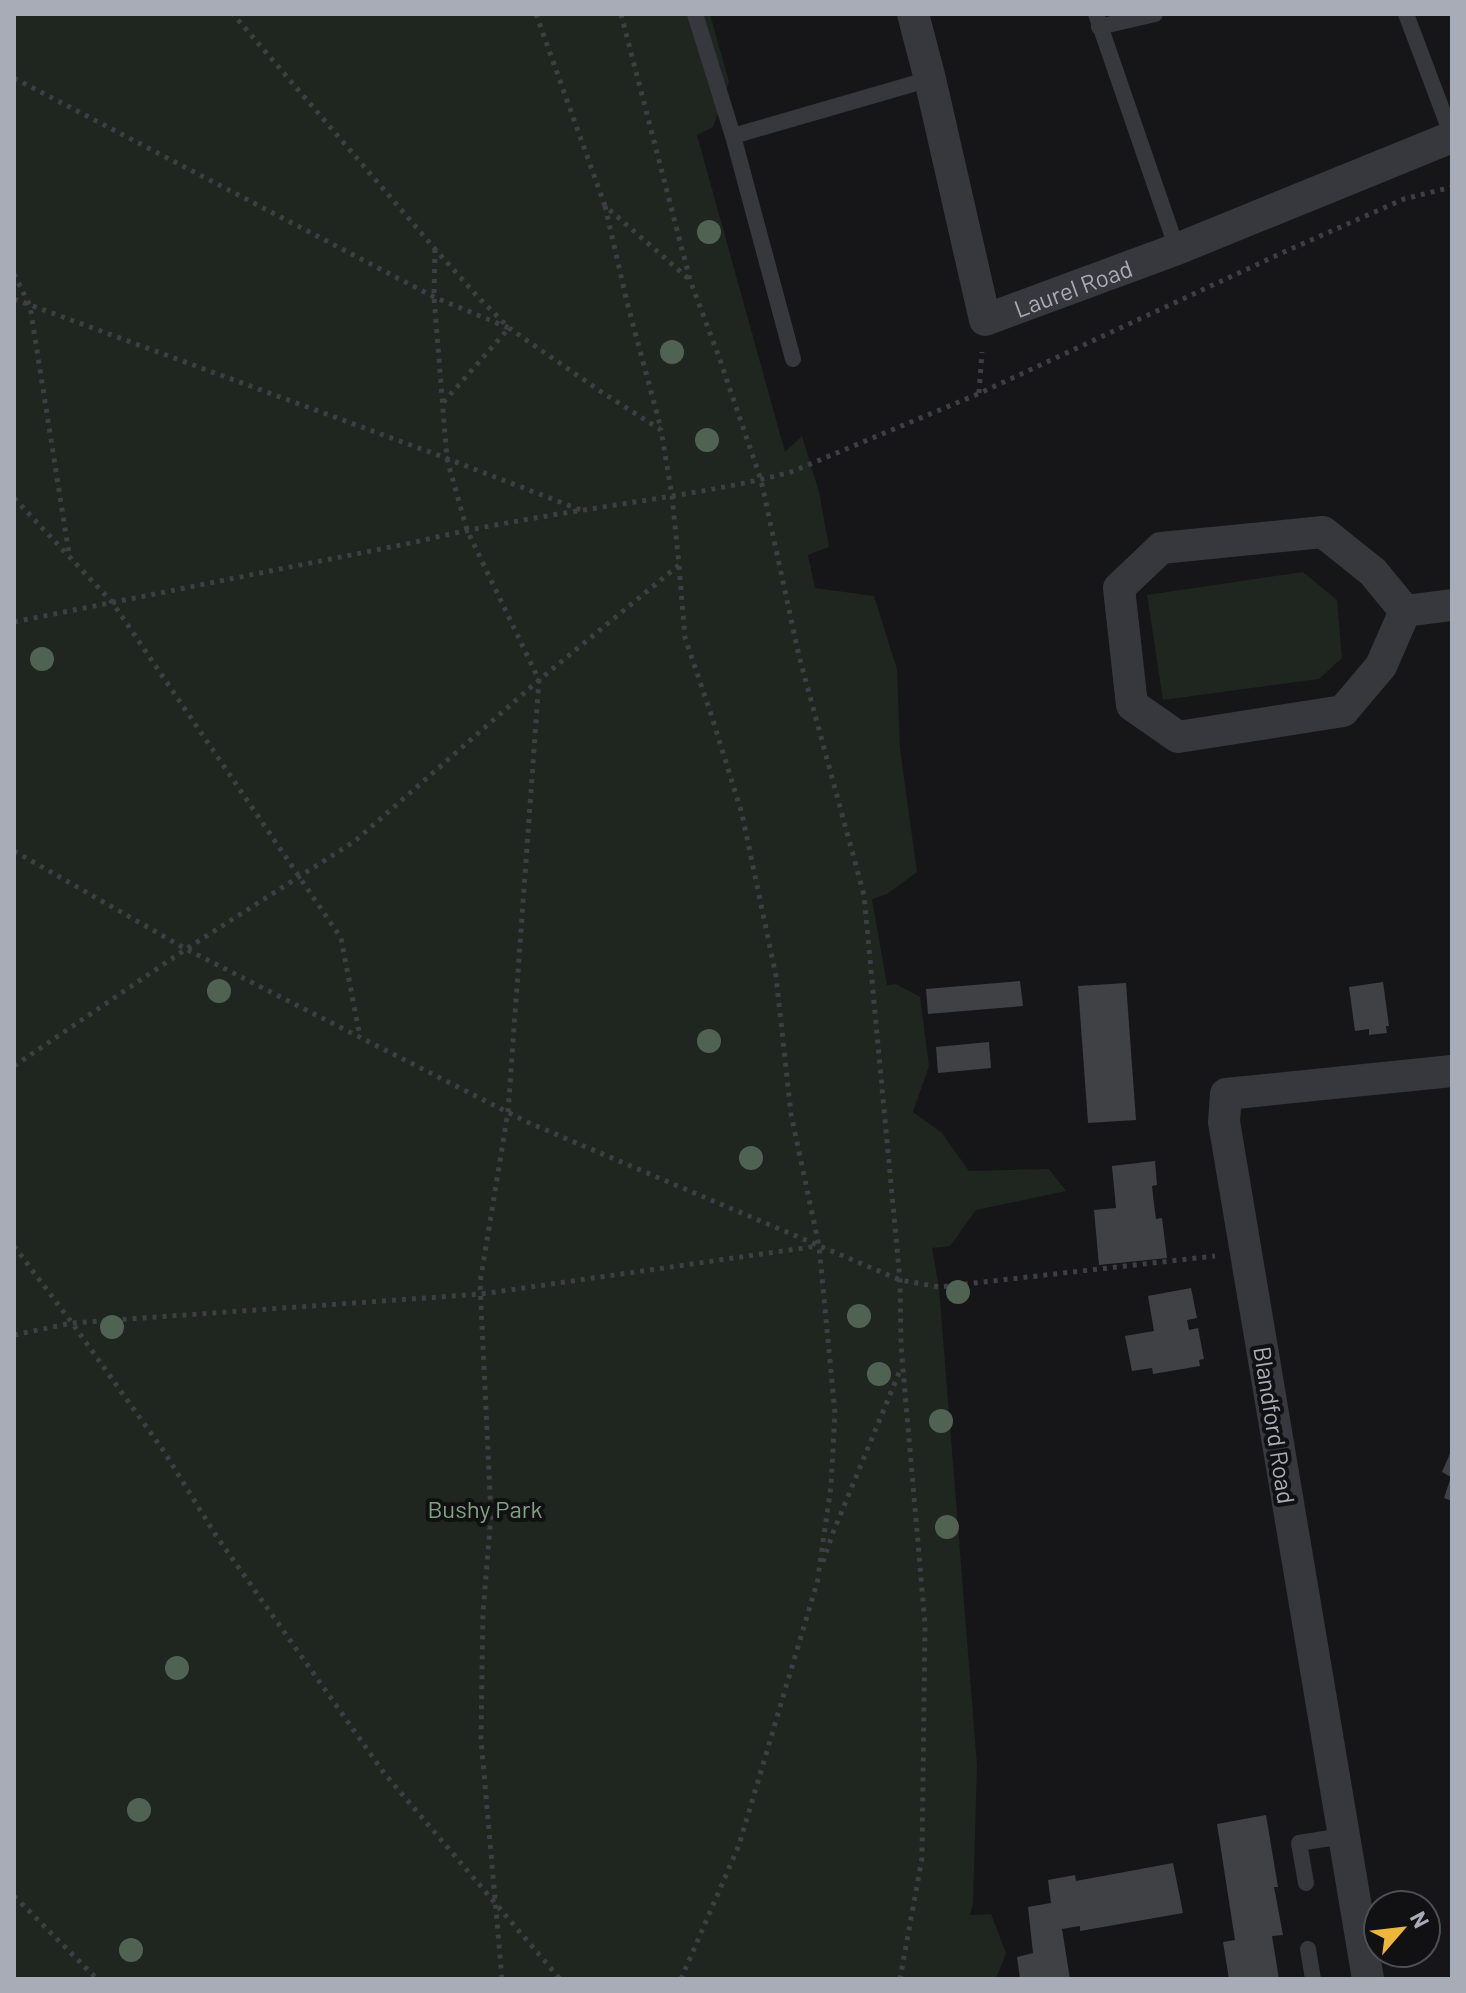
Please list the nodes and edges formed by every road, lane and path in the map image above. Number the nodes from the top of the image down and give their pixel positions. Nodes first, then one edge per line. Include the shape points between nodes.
1 (233, 14) edge
2 (536, 14) edge
3 (621, 14) edge
4 (695, 14) edge
5 (913, 14) edge
6 (1155, 14) edge
7 (1406, 14) edge
8 (1098, 20) edge
9 (14, 78) edge
10 (930, 79) junction
11 (733, 136) junction
12 (1452, 137) edge
13 (1452, 187) edge
14 (605, 206) junction
15 (435, 249) junction
16 (1177, 249) junction
17 (14, 274) edge
18 (690, 280) junction
19 (434, 297) junction
20 (14, 299) edge
21 (30, 306) junction
22 (985, 320) junction
23 (509, 328) junction
24 (793, 359) dead end
25 (978, 394) junction
26 (441, 405) junction
27 (661, 430) junction
28 (447, 459) junction
29 (761, 480) junction
30 (672, 496) junction
31 (14, 498) edge
32 (582, 510) junction
33 (467, 530) junction
34 (69, 555) junction
35 (679, 565) junction
36 (112, 602) junction
37 (1452, 605) edge
38 (1405, 611) junction
39 (16, 622) edge
40 (14, 630) edge
41 (539, 680) junction
42 (14, 851) edge
43 (298, 877) junction
44 (186, 949) junction
45 (360, 1037) junction
46 (14, 1066) edge
47 (1452, 1071) edge
48 (508, 1112) junction
49 (14, 1246) edge
50 (819, 1246) junction
51 (1247, 1253) junction
52 (900, 1280) junction
53 (481, 1294) junction
54 (72, 1323) junction
55 (14, 1335) edge
56 (903, 1365) junction
57 (818, 1577) junction
58 (1343, 1836) junction
59 (1306, 1883) dead end
60 (14, 1896) edge
61 (495, 1903) junction
62 (1308, 1949) dead end
63 (97, 1979) edge
64 (502, 1979) edge
65 (560, 1979) edge
66 (681, 1979) edge
67 (900, 1979) edge
68 (1313, 1979) edge
69 (1368, 1979) edge

1 - 15 path
2 - 14 path
3 - 18 path
4 - 11 lane
5 - 10 street, Laurel Road
6 - 8 lane
7 - 12 lane
8 - 16 lane
9 - 19 path
10 - 11 lane
10 - 22 street, Laurel Road
11 - 24 lane
12 - 16 street, Laurel Road
13 - 25 path via 1404,199
14 - 18 path
14 - 27 path
15 - 19 path
15 - 23 path
16 - 22 street, Laurel Road
17 - 21 path
18 - 29 path
19 - 23 path
19 - 26 path
20 - 21 path
21 - 28 path
21 - 34 path
22 - 25 path
23 - 26 path
23 - 27 path
25 - 29 path
26 - 28 path
27 - 30 path
28 - 32 path
28 - 33 path
29 - 30 path
29 - 52 path via 799,656 864,895
30 - 32 path
30 - 35 path
31 - 34 path
32 - 33 path
33 - 36 path
33 - 41 path
34 - 36 path
35 - 41 path
35 - 50 path via 685,638 742,814 776,976 791,1114
36 - 39 path
36 - 43 path
37 - 38 street
38 - 38 street via 1373,572 1323,532 1161,548 1119,588 1132,705 1178,737 1343,711 1381,666
39 - 40 path
41 - 43 path via 355,841
41 - 48 path
42 - 44 path
43 - 44 path
43 - 45 path via 341,938
44 - 45 path
44 - 46 path
45 - 48 path
47 - 51 street, Blandford Road via 1226,1094 1224,1122
48 - 50 path
48 - 53 path
49 - 54 path
50 - 52 path
50 - 53 path
50 - 57 path via 835,1413
51 - 52 path via 939,1287
51 - 58 street, Blandford Road
52 - 56 path
53 - 54 path
53 - 61 path via 491,1515 481,1739
54 - 55 path
54 - 61 path via 384,1773
56 - 57 path
56 - 67 path via 925,1624 922,1858
57 - 66 path via 739,1845
58 - 59 lane via 1298,1836
58 - 69 street, Blandford Road
60 - 63 path
61 - 64 path
61 - 65 path
62 - 68 lane

